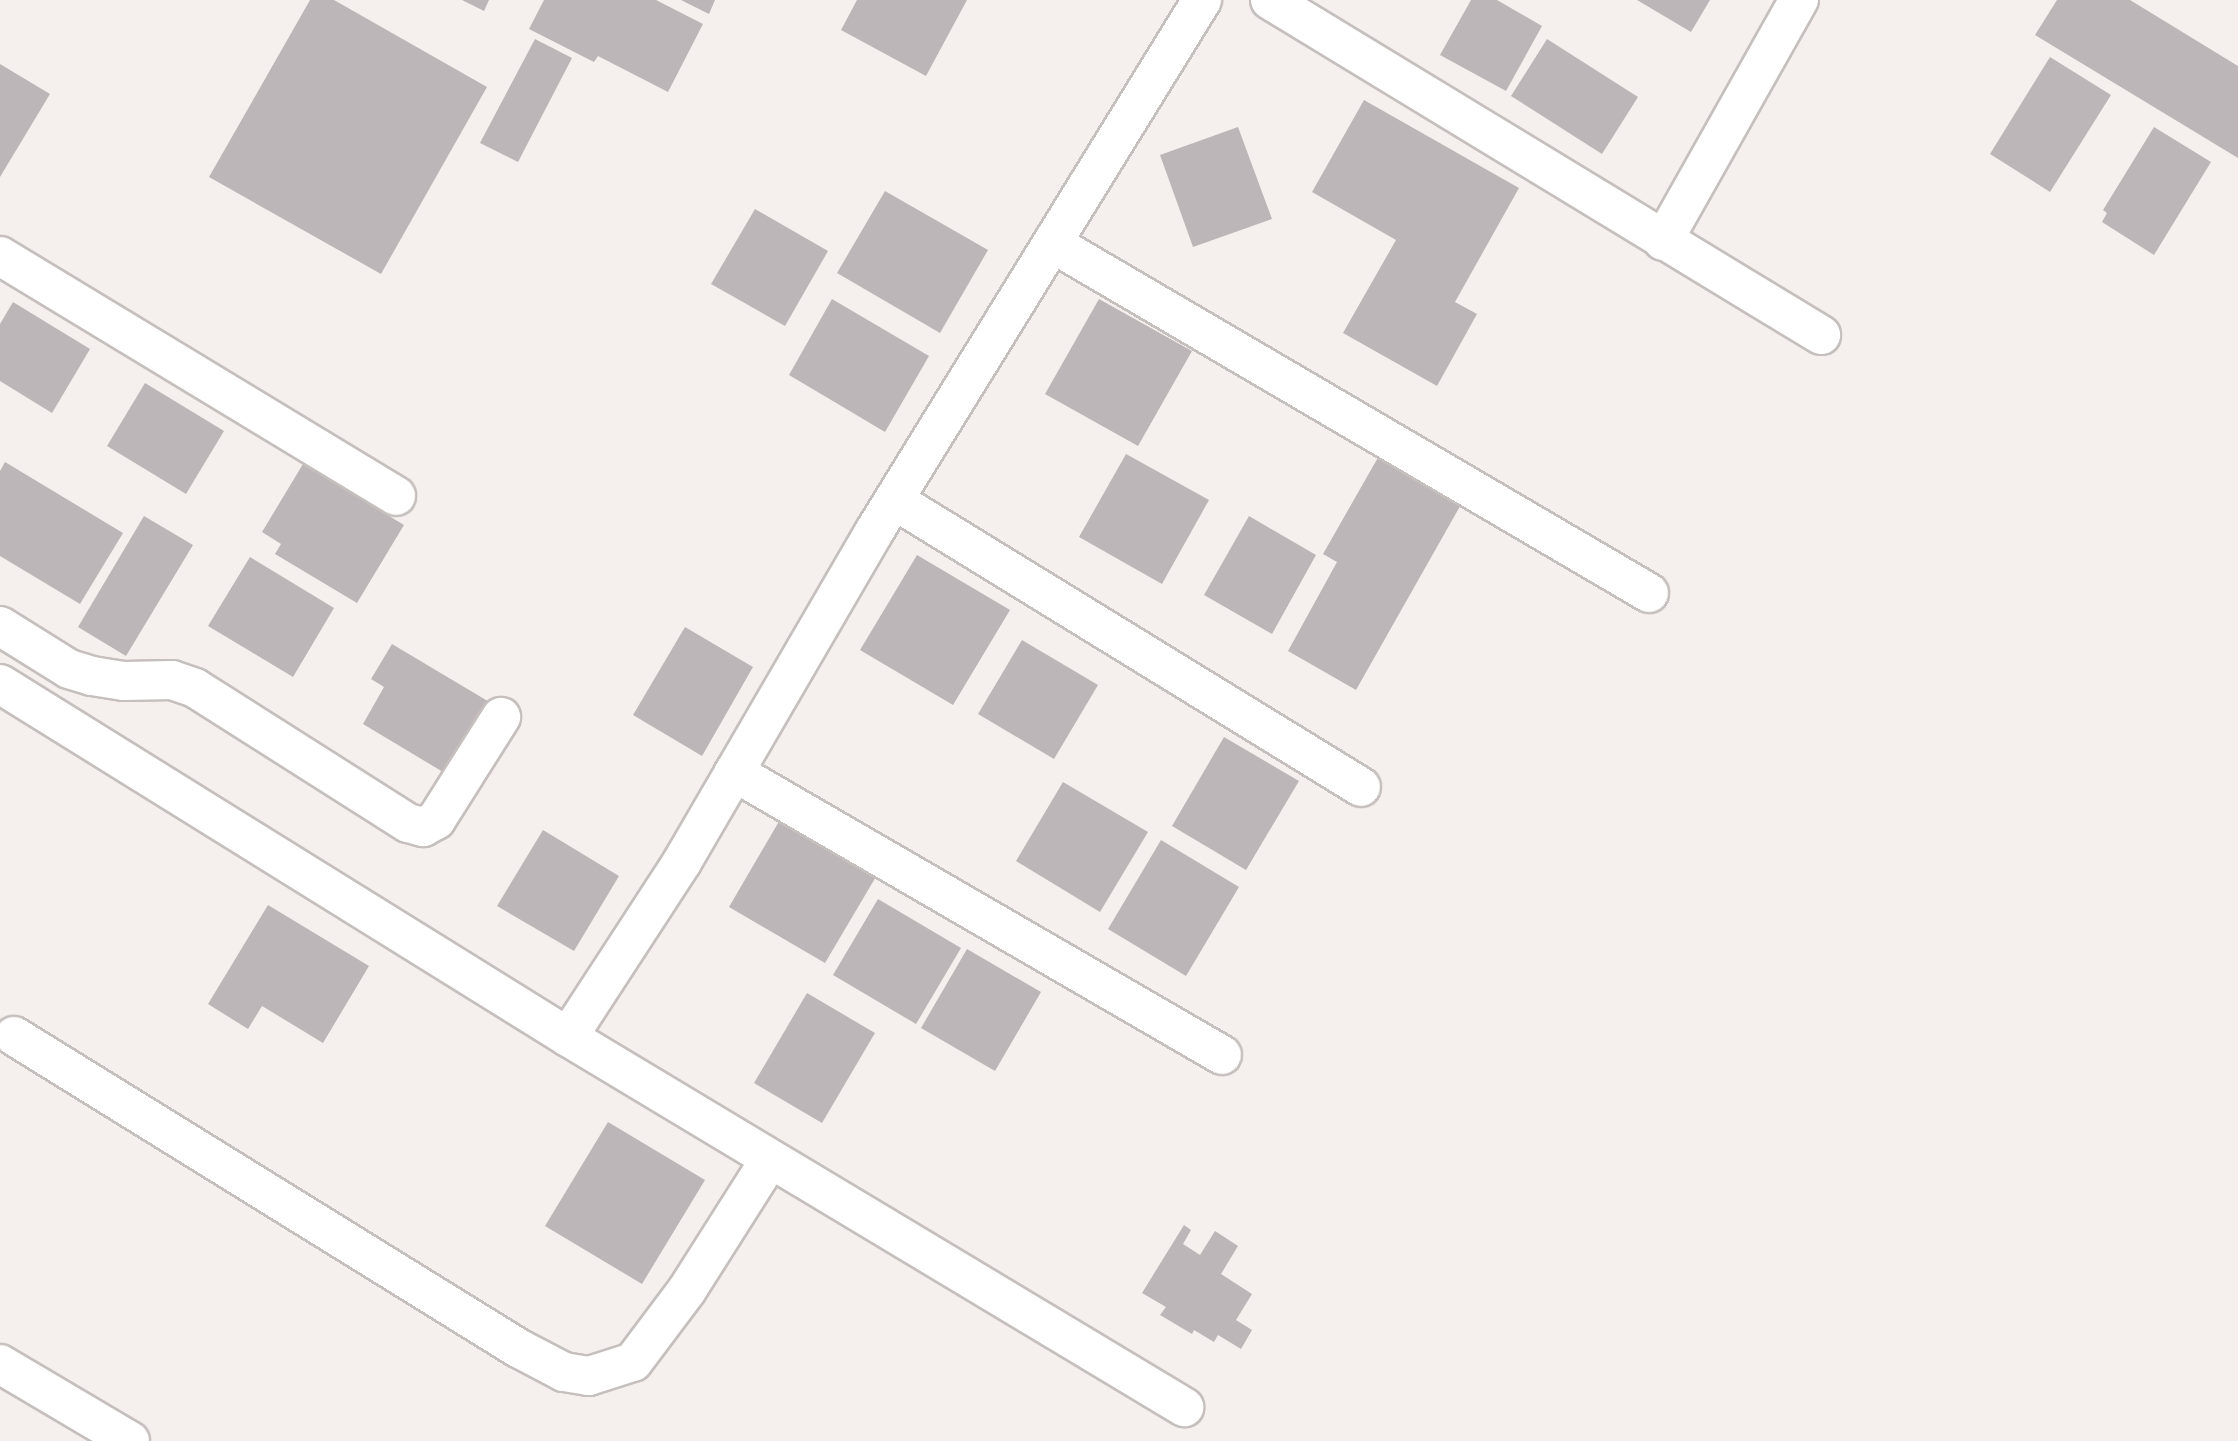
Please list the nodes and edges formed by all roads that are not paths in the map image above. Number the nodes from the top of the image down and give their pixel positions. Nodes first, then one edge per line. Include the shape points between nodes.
1 (1202, 0) edge
2 (1270, 0) edge
3 (1799, 0) edge
4 (1663, 240) junction
5 (1052, 243) junction
6 (0, 256) edge
7 (1821, 335) dead end
8 (396, 496) dead end
9 (894, 500) junction
10 (1650, 593) dead end
11 (0, 626) edge
12 (0, 684) edge
13 (501, 718) dead end
14 (734, 772) junction
15 (1361, 787) dead end
16 (13, 1036) dead end
17 (568, 1037) junction
18 (1222, 1055) dead end
19 (770, 1159) junction
20 (0, 1364) edge
21 (1184, 1408) dead end
22 (130, 1441) edge

1 - 5 street
2 - 4 street
3 - 4 street
4 - 7 street
5 - 9 street
5 - 10 street
6 - 8 street
9 - 14 street
9 - 15 street
11 - 13 street via 69,669 124,681 172,680 195,688 408,823 423,827 436,820
12 - 17 street
14 - 17 street via 682,862
14 - 18 street
16 - 19 street via 518,1349 564,1372 589,1376 633,1362 687,1290
17 - 19 street
19 - 21 street
20 - 22 street

